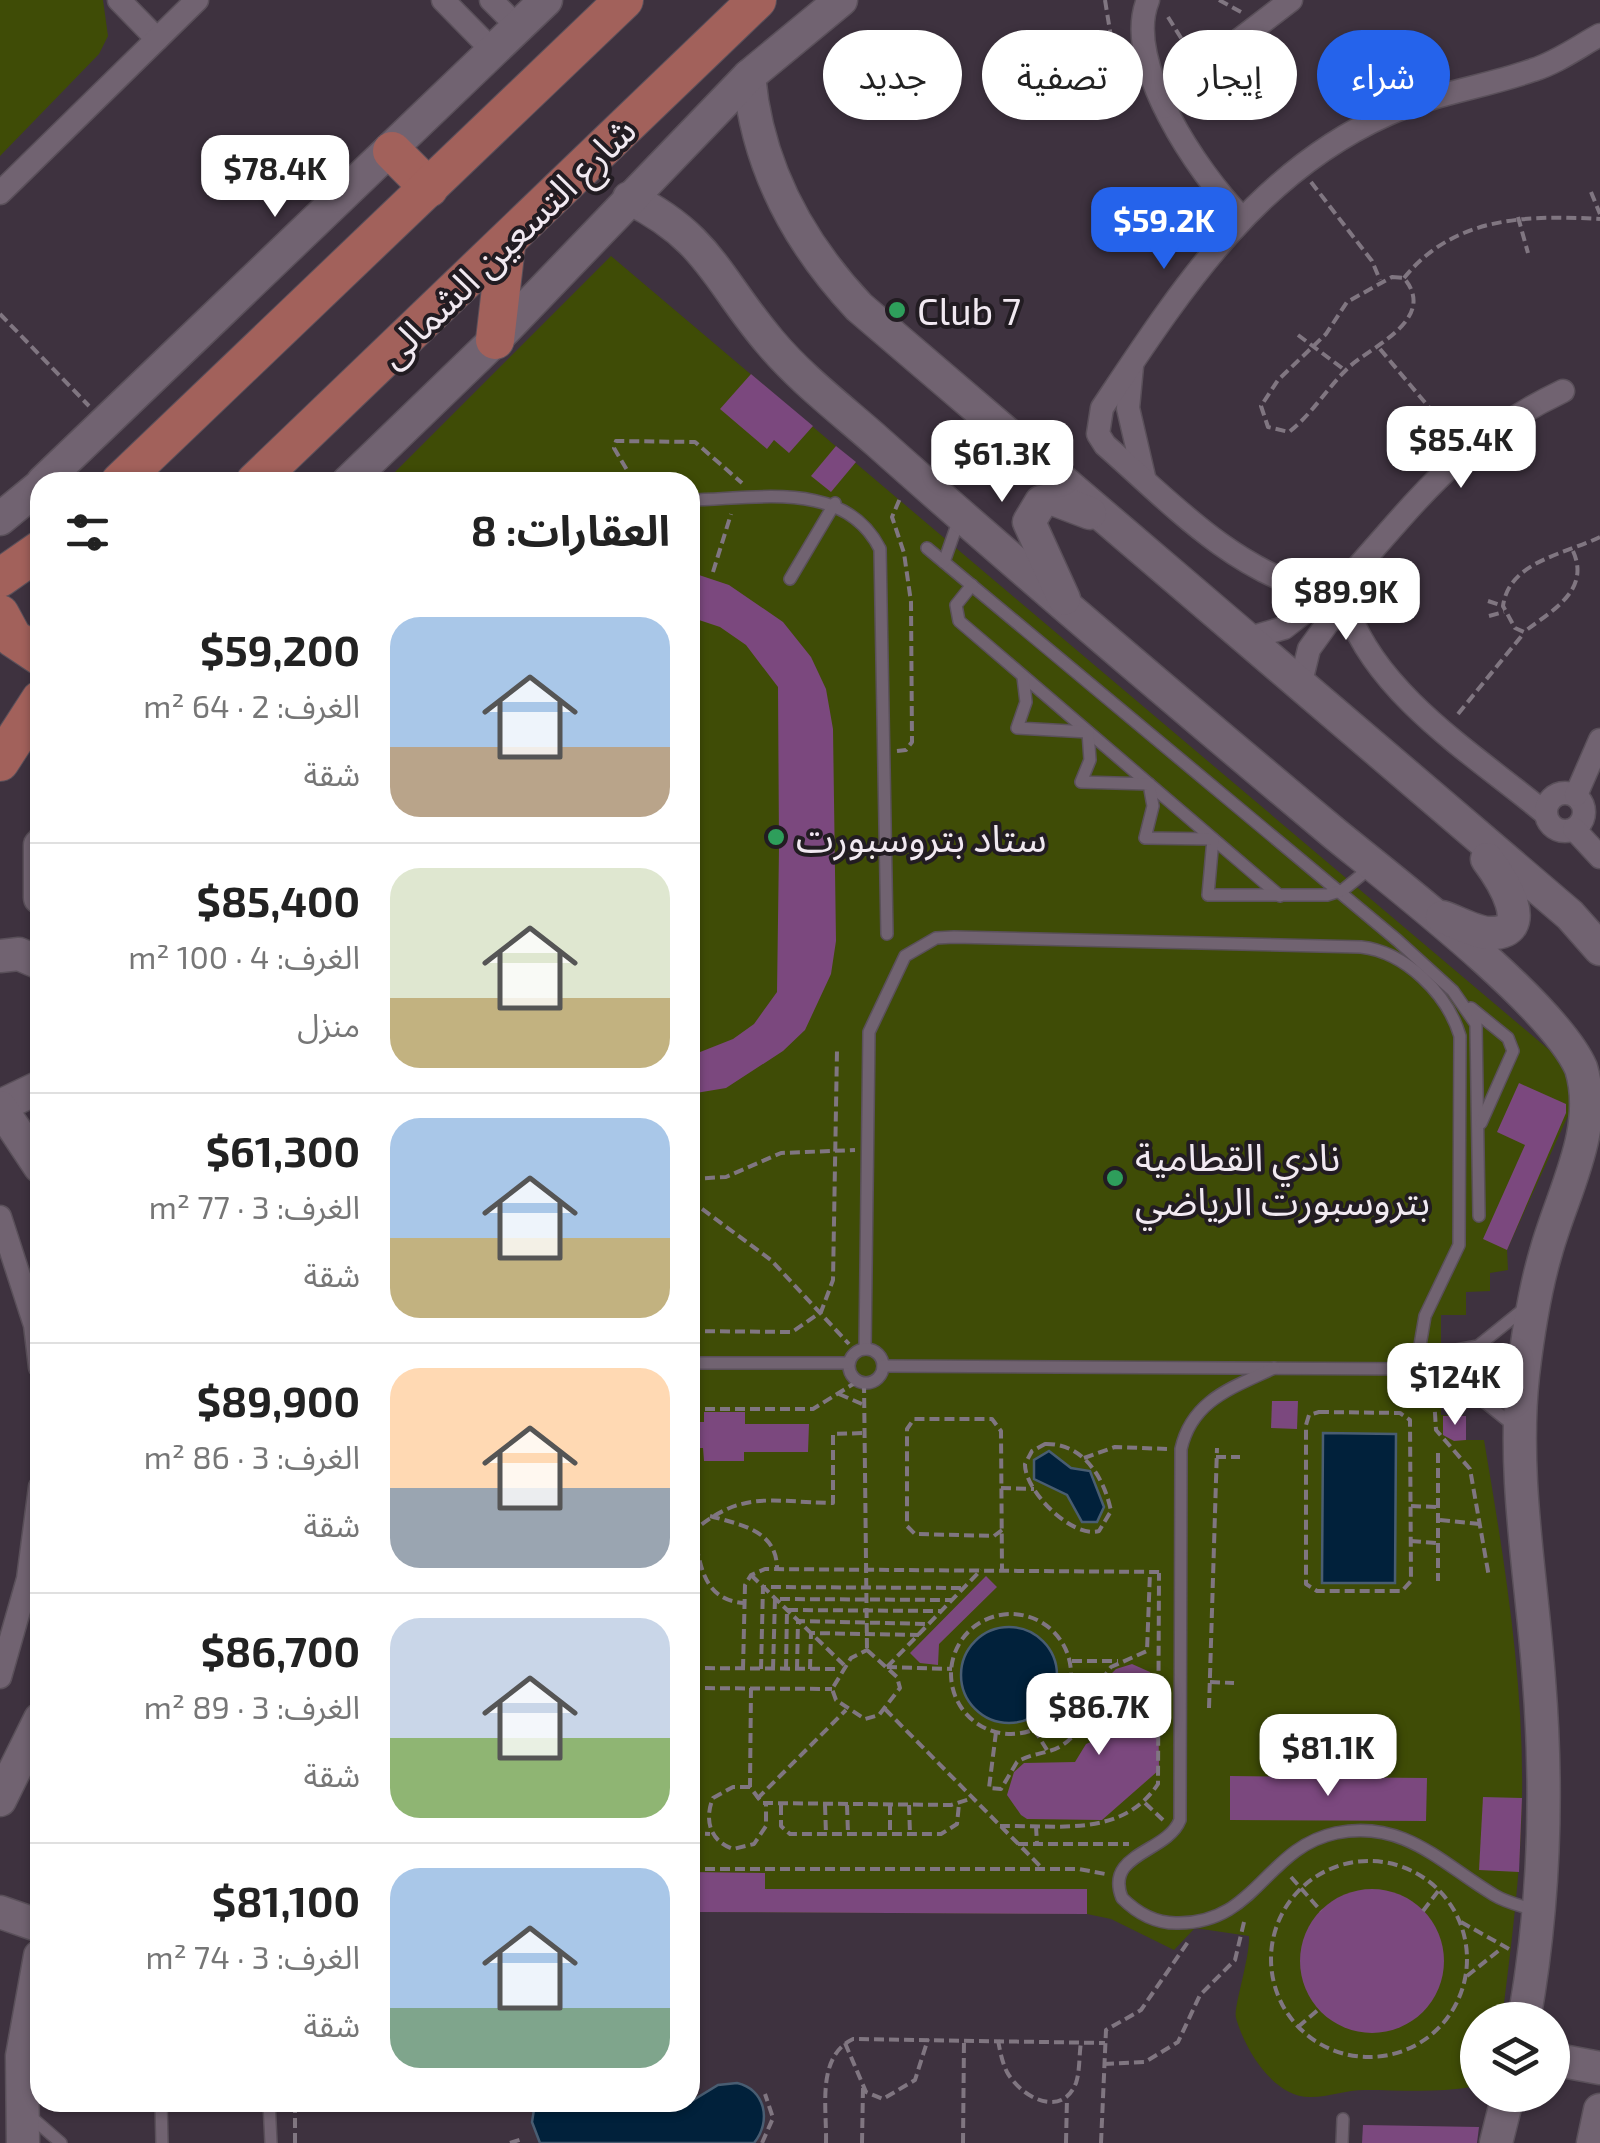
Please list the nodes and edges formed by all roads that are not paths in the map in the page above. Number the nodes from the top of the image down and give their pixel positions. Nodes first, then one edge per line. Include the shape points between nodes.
1 (119, 0) edge
2 (197, 0) edge
3 (443, 0) edge
4 (491, 0) edge
5 (546, 0) edge
6 (624, 0) edge
7 (757, 0) edge
8 (840, 0) edge
9 (1291, 0) edge
10 (1160, 2) edge
11 (1600, 11) edge
12 (518, 27) junction
13 (1254, 30) edge
14 (158, 38) junction
15 (1595, 38) edge
16 (493, 51) junction
17 (748, 76) junction
18 (1163, 98) edge
19 (1173, 120) edge
20 (392, 152) junction
21 (428, 188) junction
22 (0, 193) edge
23 (630, 198) junction
24 (1241, 217) junction
25 (506, 246) junction
26 (495, 340) junction
27 (1133, 361) junction
28 (1563, 391) dead end
29 (1102, 408) junction
30 (1128, 408) junction
31 (1132, 440) junction
32 (1105, 445) junction
33 (55, 472) edge
34 (130, 472) edge
35 (267, 472) edge
36 (358, 472) edge
37 (1145, 480) junction
38 (30, 494) edge
39 (700, 500) edge
40 (835, 503) junction
41 (960, 515) junction
42 (1103, 518) junction
43 (0, 519) edge
44 (927, 548) dead end
45 (30, 557) edge
46 (944, 562) junction
47 (1348, 577) junction
48 (0, 578) edge
49 (790, 579) dead end
50 (972, 586) junction
51 (1328, 606) junction
52 (0, 614) edge
53 (1072, 614) junction
54 (1246, 639) junction
55 (30, 649) edge
56 (1023, 676) junction
57 (1300, 686) junction
58 (30, 716) edge
59 (1088, 732) junction
60 (1600, 740) edge
61 (0, 762) edge
62 (1149, 784) junction
63 (1576, 795) junction
64 (1546, 814) junction
65 (1467, 828) junction
66 (1574, 829) junction
67 (1214, 839) junction
68 (1600, 857) edge
69 (1373, 865) junction
70 (1338, 893) junction
71 (1281, 897) junction
72 (1428, 912) junction
73 (887, 934) dead end
74 (1600, 949) edge
75 (0, 956) edge
76 (30, 959) edge
77 (1462, 1000) junction
78 (30, 1092) edge
79 (0, 1106) edge
80 (1479, 1127) junction
81 (30, 1152) edge
82 (1479, 1216) dead end
83 (0, 1217) edge
84 (1533, 1300) junction
85 (30, 1310) edge
86 (866, 1348) junction
87 (700, 1363) edge
88 (849, 1363) junction
89 (884, 1366) junction
90 (1274, 1368) junction
91 (1416, 1369) junction
92 (1520, 1431) junction
93 (30, 1563) edge
94 (0, 1677) edge
95 (30, 1739) edge
96 (0, 1800) edge
97 (0, 1912) edge
98 (1538, 1912) junction
99 (30, 1922) edge
100 (1526, 2002) edge
101 (30, 2012) edge
102 (1570, 2062) edge
103 (1600, 2068) edge
104 (22, 2108) junction
105 (1600, 2110) edge
106 (161, 2112) edge
107 (269, 2112) edge
108 (1504, 2112) edge
109 (1342, 2119) dead end
110 (23, 2143) edge
111 (61, 2143) edge
112 (162, 2143) edge
113 (271, 2143) edge
114 (1342, 2143) edge
115 (1496, 2143) edge
116 (1593, 2143) edge

1 - 14 street
2 - 14 street
3 - 16 street
4 - 12 street
5 - 12 street
6 - 21 main road
7 - 25 main road, شارع التسعين الشمالى
8 - 17 street
9 - 13 street
10 - 18 street via 1142,32
11 - 15 street
12 - 16 street
14 - 22 street
15 - 24 street via 1533,70 1388,114 1299,166
16 - 20 street
17 - 23 street
17 - 42 street via 771,177 830,276
19 - 24 street via 1198,168
20 - 21 main road
20 - 33 street
21 - 34 main road
23 - 26 street
23 - 41 street via 684,231 770,342
24 - 27 street
25 - 26 main road
25 - 35 main road, شارع التسعين الشمالى
26 - 36 street
27 - 29 street
27 - 30 street
28 - 47 street via 1515,414 1466,450
29 - 30 street
29 - 32 street via 1098,434
30 - 31 street
31 - 32 street
31 - 37 street
32 - 37 street
37 - 51 street via 1241,559
38 - 43 street
39 - 40 lane
40 - 49 lane
40 - 73 lane via 870,529 880,548
41 - 46 lane
41 - 53 street
42 - 53 street via 1054,499 1032,510 1032,534
42 - 54 street
44 - 46 lane
45 - 48 main road
46 - 50 lane
47 - 51 street via 1358,591
47 - 51 street via 1324,577
50 - 56 lane via 956,605 959,621
50 - 70 lane
51 - 54 street
51 - 57 street
51 - 64 street via 1389,683
52 - 55 main road via 13,638
53 - 69 street
54 - 57 street
56 - 59 lane
56 - 59 lane via 1026,702 1017,728
57 - 65 street
58 - 61 main road
59 - 62 lane
59 - 62 lane via 1090,760 1081,782
60 - 63 street
62 - 67 lane
62 - 67 lane via 1152,817 1145,838
63 - 64 street via 1551,798
63 - 66 street via 1584,816
64 - 66 street via 1553,826
65 - 72 street via 1508,889 1512,918 1487,933
65 - 74 street
66 - 68 street
67 - 71 lane
67 - 71 lane via 1208,894
69 - 70 lane
69 - 72 street
70 - 71 lane
70 - 77 lane
72 - 84 street via 1564,1041 1589,1092 1584,1148
75 - 76 street
77 - 80 lane via 1479,1038
77 - 80 lane via 1513,1051
78 - 79 street
79 - 81 street
80 - 82 lane
83 - 85 street
84 - 91 lane via 1492,1338 1441,1353
84 - 92 street
86 - 88 lane
86 - 89 lane
86 - 91 lane via 868,1041 896,971 919,945 954,938 1361,947 1406,963 1448,1011 1460,1036 1458,1245 1425,1316
87 - 88 lane
88 - 89 lane via 861,1382 878,1378
89 - 90 lane
90 - 91 lane
90 - 98 lane via 1204,1404 1181,1449 1180,1820 1172,1837 1126,1863 1118,1881 1122,1898 1141,1914 1170,1923 1208,1922 1248,1898 1312,1841 1335,1833 1385,1832 1431,1850 1503,1900
91 - 92 lane via 1434,1382 1472,1392
92 - 98 street via 1543,1761
93 - 94 street
95 - 96 street
97 - 99 street
98 - 100 street
101 - 104 street
102 - 103 street
104 - 110 street
104 - 111 lane
105 - 116 street
106 - 112 lane
107 - 113 lane
108 - 115 street
109 - 114 lane

